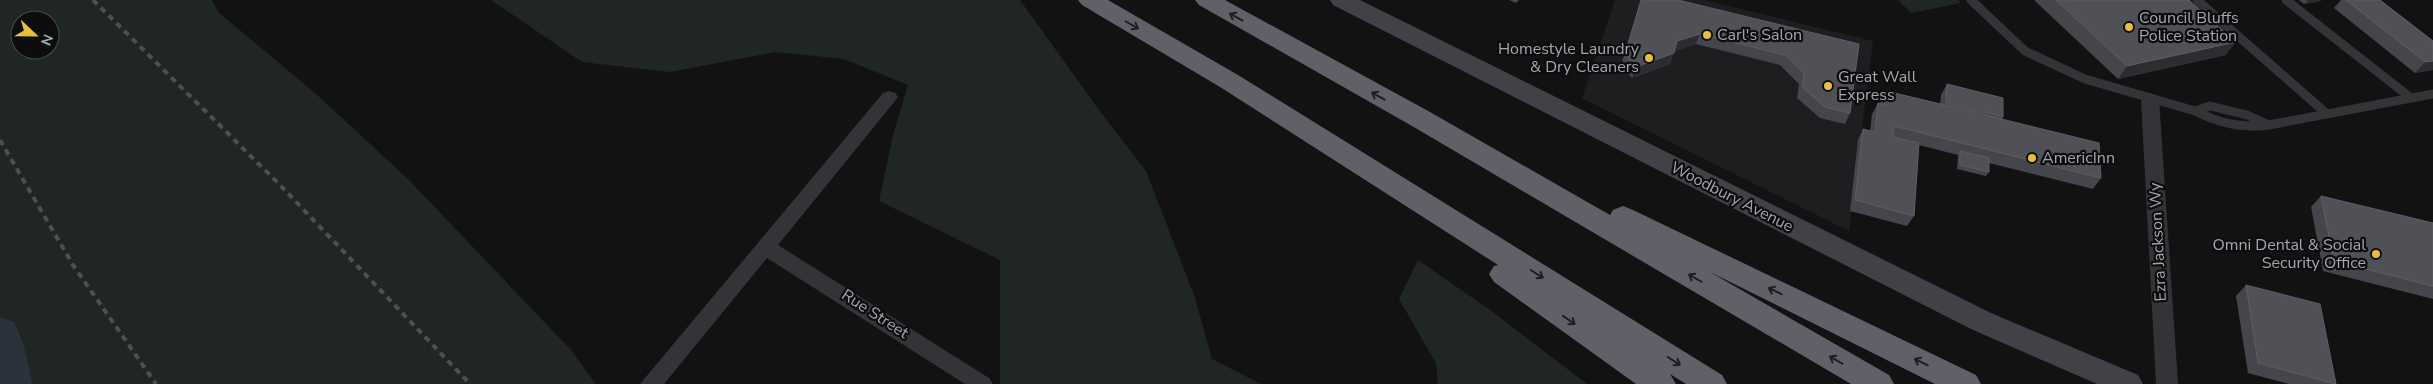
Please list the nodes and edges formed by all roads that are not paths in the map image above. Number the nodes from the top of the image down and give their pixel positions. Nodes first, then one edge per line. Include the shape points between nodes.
1 (1090, 0) edge
2 (1207, 0) edge
3 (1341, 0) edge
4 (1971, 0) edge
5 (2197, 0) edge
6 (2286, 0) edge
7 (1229, 81) junction
8 (2433, 94) edge
9 (889, 97) dead end
10 (2411, 98) junction
11 (2150, 99) junction
12 (2195, 111) junction
13 (2327, 114) junction
14 (1421, 119) junction
15 (2269, 125) junction
16 (766, 246) junction
17 (651, 384) edge
18 (982, 384) edge
19 (1660, 384) edge
20 (1711, 384) edge
21 (1878, 384) edge
22 (1965, 384) edge
23 (2128, 384) edge
24 (2167, 384) edge

1 -> 7 highway
14 -> 2 highway
3 - 23 main road, Woodbury Avenue via 1963,313
4 - 11 lane via 2025,51 2085,79
5 - 13 lane
6 - 10 lane
7 -> 19 highway
7 -> 20 highway
8 - 10 lane
9 - 16 street
10 - 13 lane
11 - 12 lane
11 - 24 street, Ezra Jackson Wy
12 - 15 lane via 2216,120 2251,128
12 - 15 lane via 2210,106 2247,115
13 - 15 lane
21 -> 14 highway
22 -> 14 highway
16 - 17 street
16 - 18 street, Rue Street

